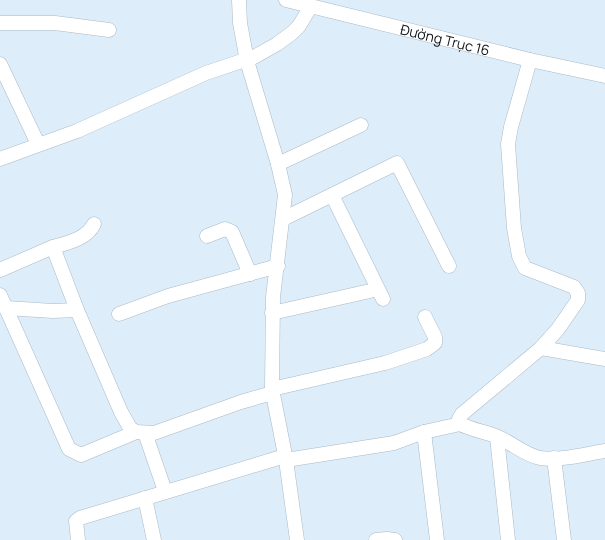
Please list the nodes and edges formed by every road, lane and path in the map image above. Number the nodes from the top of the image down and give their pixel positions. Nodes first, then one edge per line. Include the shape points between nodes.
1 (239, 0) edge
2 (286, 0) edge
3 (312, 6) junction
4 (0, 23) edge
5 (109, 30) dead end
6 (530, 60) junction
7 (246, 61) junction
8 (0, 64) edge
9 (605, 76) edge
10 (361, 125) dead end
11 (38, 144) junction
12 (0, 159) edge
13 (278, 164) junction
14 (332, 195) junction
15 (283, 219) junction
16 (94, 224) dead end
17 (207, 236) dead end
18 (53, 247) junction
19 (278, 266) junction
20 (449, 266) dead end
21 (0, 270) edge
22 (250, 274) junction
23 (370, 291) dead end
24 (0, 295) edge
25 (382, 299) dead end
26 (6, 308) junction
27 (77, 310) junction
28 (272, 313) junction
29 (119, 314) dead end
30 (425, 317) dead end
31 (541, 348) junction
32 (605, 359) edge
33 (272, 391) junction
34 (460, 424) junction
35 (141, 432) junction
36 (424, 432) junction
37 (498, 437) junction
38 (605, 451) edge
39 (286, 458) junction
40 (554, 458) junction
41 (165, 491) junction
42 (146, 498) junction
43 (78, 540) edge
44 (154, 540) edge
45 (297, 540) edge
46 (376, 540) edge
47 (395, 540) edge
48 (437, 540) edge
49 (508, 540) edge
50 (564, 540) edge

1 - 7 street
2 - 3 street, Đường Trục 16
3 - 6 street, Đường Trục 16
3 - 7 street via 292,32 277,44
4 - 5 street via 55,23
6 - 9 street, Đường Trục 16
6 - 31 street via 508,144 514,228 519,256 525,268 574,287 578,293 578,300
7 - 11 street via 206,73 77,131
7 - 13 street
8 - 11 street
10 - 13 street
11 - 12 street
13 - 15 street via 285,195
14 - 15 street
14 - 20 street via 397,163
14 - 25 street
15 - 19 street
16 - 18 street via 81,238
17 - 22 street via 224,230 232,232
18 - 21 street
18 - 27 street
19 - 22 street
19 - 28 street
22 - 29 street via 168,296
23 - 28 street
24 - 26 street
26 - 27 street
26 - 35 street via 69,449 81,455
27 - 35 street via 121,412 130,428
28 - 33 street
30 - 33 street via 435,337 435,343 427,349 385,363
31 - 32 street
31 - 34 street via 462,414
33 - 35 street via 154,433
33 - 39 street
34 - 36 street
34 - 37 street
35 - 41 street
36 - 39 street via 394,442
36 - 48 street
37 - 40 street via 528,454 540,458
37 - 49 street
38 - 40 street
39 - 41 street
39 - 45 street
40 - 50 street
41 - 42 street
42 - 43 street via 80,518 76,521
42 - 44 street
46 - 47 street

